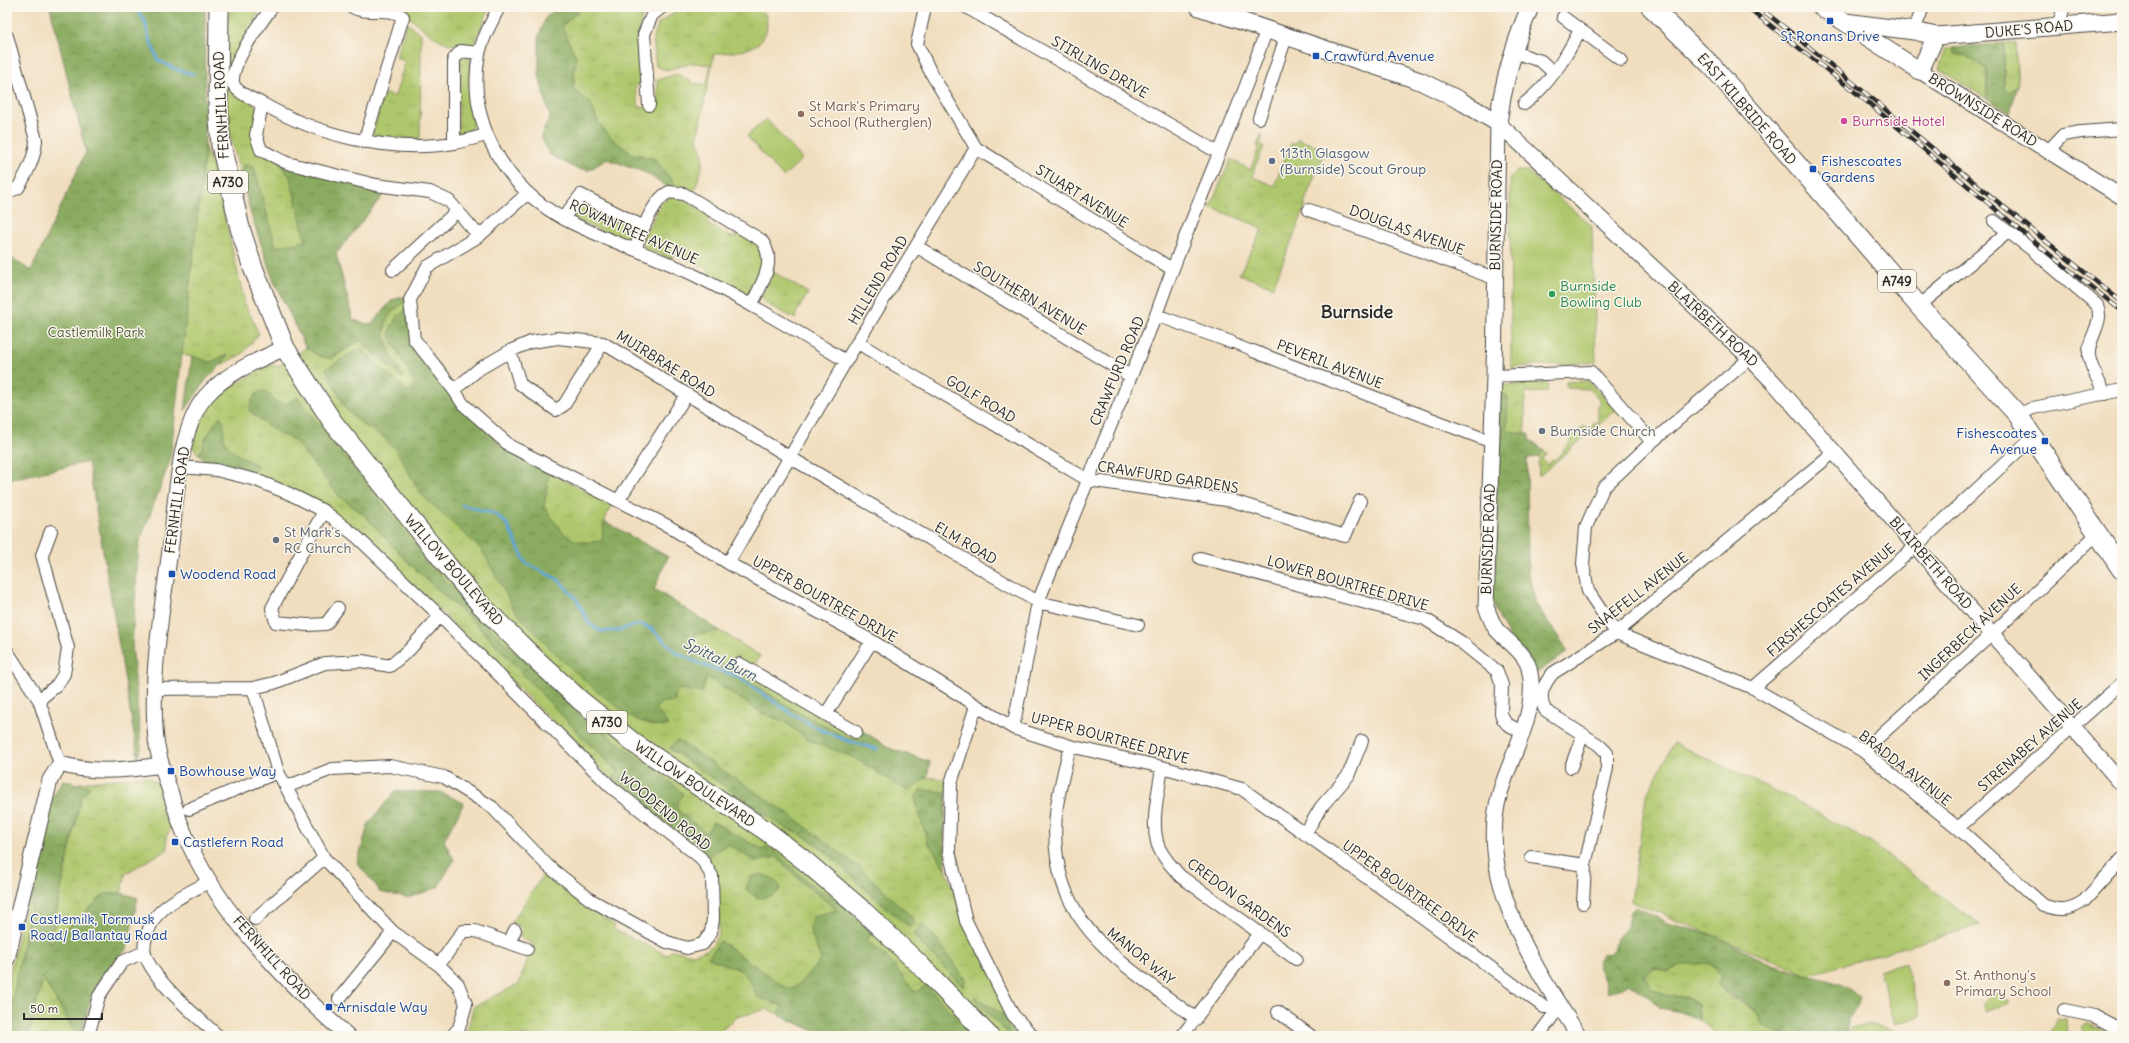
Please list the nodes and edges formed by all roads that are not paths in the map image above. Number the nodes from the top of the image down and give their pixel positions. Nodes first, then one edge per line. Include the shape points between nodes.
1 (219, 7) edge
2 (272, 7) edge
3 (352, 7) edge
4 (499, 7) edge
5 (662, 7) edge
6 (925, 7) edge
7 (966, 7) edge
8 (1198, 7) edge
9 (1530, 7) edge
10 (1652, 7) edge
11 (1821, 7) edge
12 (1923, 7) edge
13 (2064, 7) edge
14 (1563, 17) dead end
15 (2122, 21) edge
16 (1845, 22) junction
17 (2058, 26) junction
18 (1580, 30) junction
19 (1266, 31) junction
20 (1914, 31) junction
21 (7, 36) edge
22 (1936, 36) junction
23 (1286, 37) junction
24 (1513, 52) junction
25 (479, 53) junction
26 (1621, 60) dead end
27 (10, 61) edge
28 (1920, 71) junction
29 (1553, 72) junction
30 (262, 104) junction
31 (1524, 104) dead end
32 (649, 105) dead end
33 (1259, 118) dead end
34 (1498, 123) junction
35 (2122, 129) edge
36 (486, 135) junction
37 (364, 142) junction
38 (454, 143) junction
39 (976, 148) junction
40 (2048, 151) junction
41 (1219, 153) junction
42 (7, 192) edge
43 (527, 194) junction
44 (2122, 197) edge
45 (1309, 210) dead end
46 (458, 212) junction
47 (563, 218) junction
48 (1994, 221) dead end
49 (644, 227) junction
50 (2008, 232) junction
51 (479, 236) junction
52 (916, 246) junction
53 (635, 250) junction
54 (1172, 269) junction
55 (393, 270) dead end
56 (1494, 278) junction
57 (752, 304) junction
58 (1919, 306) junction
59 (1156, 315) junction
60 (1231, 342) joint
61 (603, 343) junction
62 (858, 343) junction
63 (285, 348) junction
64 (510, 351) junction
65 (1253, 351) joint
66 (1750, 358) junction
67 (846, 362) junction
68 (1130, 376) junction
69 (1494, 376) junction
70 (454, 390) junction
71 (2122, 390) edge
72 (687, 394) junction
73 (2105, 394) junction
74 (2018, 415) junction
75 (2034, 437) junction
76 (1492, 442) junction
77 (1652, 442) junction
78 (1834, 452) junction
79 (791, 458) junction
80 (181, 466) junction
81 (1088, 480) junction
82 (618, 501) junction
83 (1360, 501) dead end
84 (324, 511) junction
85 (52, 531) dead end
86 (2097, 534) junction
87 (1916, 546) junction
88 (1200, 558) dead end
89 (728, 563) junction
90 (2122, 570) edge
91 (1038, 602) junction
92 (338, 608) dead end
93 (440, 616) junction
94 (1138, 625) dead end
95 (1616, 633) junction
96 (1992, 634) junction
97 (872, 641) junction
98 (7, 651) edge
99 (740, 664) dead end
100 (2122, 683) edge
101 (253, 688) junction
102 (1753, 688) junction
103 (154, 689) junction
104 (39, 700) junction
105 (976, 706) junction
106 (826, 714) junction
107 (2072, 727) junction
108 (1013, 728) junction
109 (856, 732) dead end
110 (1522, 732) junction
111 (1583, 734) junction
112 (1362, 741) dead end
113 (1070, 746) junction
114 (1863, 751) junction
115 (60, 764) junction
116 (161, 765) junction
117 (1162, 767) junction
118 (1571, 767) dead end
119 (278, 772) junction
120 (2122, 784) edge
121 (286, 787) junction
122 (189, 809) dead end
123 (1958, 828) junction
124 (1305, 834) junction
125 (1531, 857) dead end
126 (324, 858) junction
127 (2122, 859) edge
128 (1585, 865) junction
129 (210, 881) junction
130 (1583, 903) dead end
131 (254, 918) dead end
132 (515, 930) dead end
133 (10, 932) edge
134 (393, 932) junction
135 (1260, 932) junction
136 (509, 943) junction
137 (527, 949) dead end
138 (144, 952) junction
139 (7, 958) edge
140 (1296, 958) dead end
141 (439, 965) junction
142 (339, 999) dead end
143 (1560, 1006) junction
144 (2064, 1010) dead end
145 (1278, 1012) dead end
146 (1196, 1019) junction
147 (2122, 1031) edge
148 (88, 1036) edge
149 (218, 1036) edge
150 (348, 1036) edge
151 (452, 1036) edge
152 (989, 1036) edge
153 (1033, 1036) edge
154 (1182, 1036) edge
155 (1311, 1036) edge
156 (1538, 1036) edge
157 (1579, 1036) edge

1 - 63 main road, FERNHILL ROAD / A730 via 218,105 221,145 252,265
2 - 30 street via 249,40 233,75 236,88
3 - 37 street via 360,12 397,12 403,17
4 - 25 street, ROWANTREE AVENUE
5 - 32 street via 652,15 644,34
6 - 39 street via 917,44 931,73
7 - 41 street, STIRLING DRIVE
8 - 19 main road, BLAIRBETH ROAD
9 - 24 main road, BURNSIDE ROAD
10 - 58 main road, EAST KILBRIDE ROAD / A749 via 1712,66
11 - 16 main road, DUKE'S ROAD
12 - 20 street
13 - 17 street
14 - 18 street
15 - 17 main road, DUKE'S ROAD
16 - 20 main road, DUKE'S ROAD
16 - 28 main road, BROWNSIDE ROAD
17 - 22 main road, DUKE'S ROAD
18 - 26 street
18 - 29 street via 1562,63
19 - 23 main road, BLAIRBETH ROAD
19 - 41 street, CRAWFURD ROAD via 1242,100
20 - 22 main road, DUKE'S ROAD
21 - 27 street
22 - 28 main road
23 - 33 street
23 - 34 main road, BLAIRBETH ROAD via 1420,81 1460,100
24 - 29 street via 1541,61
24 - 34 main road, BURNSIDE ROAD via 1502,90
25 - 36 street, ROWANTREE AVENUE via 477,96
25 - 38 street via 461,51 454,59
27 - 42 street via 36,140 28,170 18,188
28 - 40 street, BROWNSIDE ROAD
29 - 31 street via 1534,97
30 - 37 street via 284,116
30 - 46 street via 256,135 261,150 287,163 376,185 430,192 449,201
34 - 56 street, BURNSIDE ROAD
34 - 66 street, BLAIRBETH ROAD
35 - 40 street via 2064,135
36 - 38 street
36 - 43 street, ROWANTREE AVENUE via 505,168
37 - 38 street via 408,145
39 - 52 street, HILLEND ROAD
39 - 54 street, STUART AVENUE
40 - 44 street, BROWNSIDE ROAD
41 - 54 street, CRAWFURD ROAD
43 - 47 street, ROWANTREE AVENUE
43 - 51 street, UPPER BOURTREE DRIVE
45 - 56 street, DOUGLAS AVENUE
46 - 51 street
46 - 55 street
47 - 49 street via 581,195
47 - 53 street, ROWANTREE AVENUE
48 - 50 street
49 - 53 street
49 - 57 street via 661,198 674,191 684,194 761,240 768,252 768,264
50 - 58 street
50 - 73 street via 2097,305 2100,317 2089,356
51 - 70 street, UPPER BOURTREE DRIVE via 427,268 410,300 414,339
52 - 62 street, HILLEND ROAD
52 - 68 street, SOUTHERN AVENUE
53 - 57 street, ROWANTREE AVENUE via 693,274
54 - 59 street, CRAWFURD ROAD
56 - 69 street, BURNSIDE ROAD
57 - 67 street, ROWANTREE AVENUE
58 - 74 main road, EAST KILBRIDE ROAD / A749
59 - 60 street, PEVERIL AVENUE
59 - 68 street, CRAWFURD ROAD
60 - 65 street, PEVERIL AVENUE
61 - 64 street, MUIRBRAE ROAD via 558,338 530,342
61 - 64 street via 564,405 556,410 520,384
61 - 72 street, MUIRBRAE ROAD
62 - 67 street, HILLEND ROAD
62 - 81 street, GOLF ROAD
63 - 80 street, FERNHILL ROAD via 248,365 220,383 206,396 194,413 188,428
63 - 152 main road, WILLOW BOULEVARD / A730 via 332,421 456,576 529,653 581,701 635,744 765,830 805,861 921,966
64 - 70 street, MUIRBRAE ROAD via 479,369
65 - 76 street, PEVERIL AVENUE
66 - 77 street
66 - 78 street, BLAIRBETH ROAD
67 - 79 street, HILLEND ROAD
68 - 81 street, CRAWFURD ROAD
69 - 76 street, BURNSIDE ROAD
69 - 77 street via 1591,372
70 - 82 street, UPPER BOURTREE DRIVE via 463,404 510,446
71 - 73 street
72 - 79 street, MUIRBRAE ROAD
72 - 82 street
73 - 74 street via 2033,408
74 - 75 main road, EAST KILBRIDE ROAD / A749
75 - 86 main road, EAST KILBRIDE ROAD / A749
75 - 87 street, FIRSHESCOATES AVENUE
76 - 110 street, BURNSIDE ROAD via 1486,607 1495,628 1525,658 1529,667 1529,705
77 - 95 street via 1603,488 1586,527 1583,564 1588,591
78 - 87 street, BLAIRBETH ROAD
78 - 95 street, SNAEFELL AVENUE
79 - 89 street, HILLEND ROAD
79 - 91 street, ELM ROAD
80 - 84 street, WOODEND ROAD via 216,470 256,480
80 - 103 street, FERNHILL ROAD via 155,663
81 - 83 street, CRAWFURD GARDENS via 1233,501 1345,536
81 - 91 street, CRAWFURD ROAD
82 - 89 street, UPPER BOURTREE DRIVE via 668,526
84 - 92 street via 272,608 276,622 307,625 326,624
84 - 93 street, WOODEND ROAD via 356,536
85 - 104 street via 42,555 68,648 64,674 57,685
86 - 90 main road, EAST KILBRIDE ROAD / A749
86 - 96 street, INGERBECK AVENUE
87 - 96 street, BLAIRBETH ROAD
87 - 102 street, FIRSHESCOATES AVENUE
88 - 110 street, LOWER BOURTREE DRIVE via 1425,619 1461,642 1497,671 1502,685 1503,719
89 - 97 street, UPPER BOURTREE DRIVE
91 - 94 street, ELM ROAD
91 - 108 street, CRAWFURD ROAD
93 - 101 street via 409,650 390,666 362,661 325,663 274,683
93 - 121 street, WOODEND ROAD via 610,786 701,858 712,876 713,919 711,932 703,944 687,948 667,942 591,900 548,866 492,807 444,777 390,766 332,769
95 - 102 street, BRADDA AVENUE
95 - 111 street, SNAEFELL AVENUE via 1553,673 1541,694 1543,706 1548,714
96 - 107 street, BLAIRBETH ROAD
96 - 114 street, INGERBECK AVENUE
97 - 105 street, UPPER BOURTREE DRIVE
97 - 106 street
98 - 104 street
99 - 106 street
100 - 107 street, STRENABEY AVENUE
101 - 103 street
101 - 119 street
102 - 114 street, BRADDA AVENUE
103 - 116 street, FERNHILL ROAD via 155,730
104 - 115 street
105 - 108 street, UPPER BOURTREE DRIVE
105 - 153 street via 951,783 949,851 966,921 1013,1014
106 - 109 street
107 - 120 street, BLAIRBETH ROAD
107 - 123 street, STRENABEY AVENUE
108 - 113 street, UPPER BOURTREE DRIVE
110 - 143 street, BURNSIDE ROAD via 1498,799 1495,864 1526,949
111 - 118 street
111 - 128 street, SNAEFELL AVENUE via 1607,753 1607,768
112 - 124 street via 1348,776 1321,807
113 - 117 street, UPPER BOURTREE DRIVE
113 - 146 street, MANOR WAY via 1056,814 1055,849 1062,888 1077,916 1101,946
114 - 123 street, BRADDA AVENUE
115 - 116 street via 78,770 116,771
115 - 133 street via 50,780
116 - 129 street, FERNHILL ROAD via 189,844
117 - 124 street, UPPER BOURTREE DRIVE via 1242,790
117 - 135 street, CREDON GARDENS via 1155,821 1157,843 1180,876
119 - 121 street
119 - 122 street
121 - 126 street
123 - 127 street, BRADDA AVENUE via 2042,906 2055,910 2066,910 2084,901
124 - 143 street, UPPER BOURTREE DRIVE via 1544,1007
125 - 128 street
126 - 131 street
126 - 134 street
128 - 130 street, SNAEFELL AVENUE
129 - 138 street via 174,901 155,919 147,935
129 - 150 street, FERNHILL ROAD via 243,929 262,951
132 - 136 street
133 - 139 street
134 - 141 street
134 - 142 street
135 - 140 street, CREDON GARDENS
135 - 146 street
136 - 137 street
136 - 141 street via 475,931 462,931
138 - 148 street via 122,962 99,996
138 - 149 street via 150,966 174,994
141 - 151 street via 458,984 466,1004 459,1028
143 - 156 street
143 - 157 street, BURNSIDE ROAD
144 - 147 street via 2094,1016
145 - 155 street
146 - 154 street

